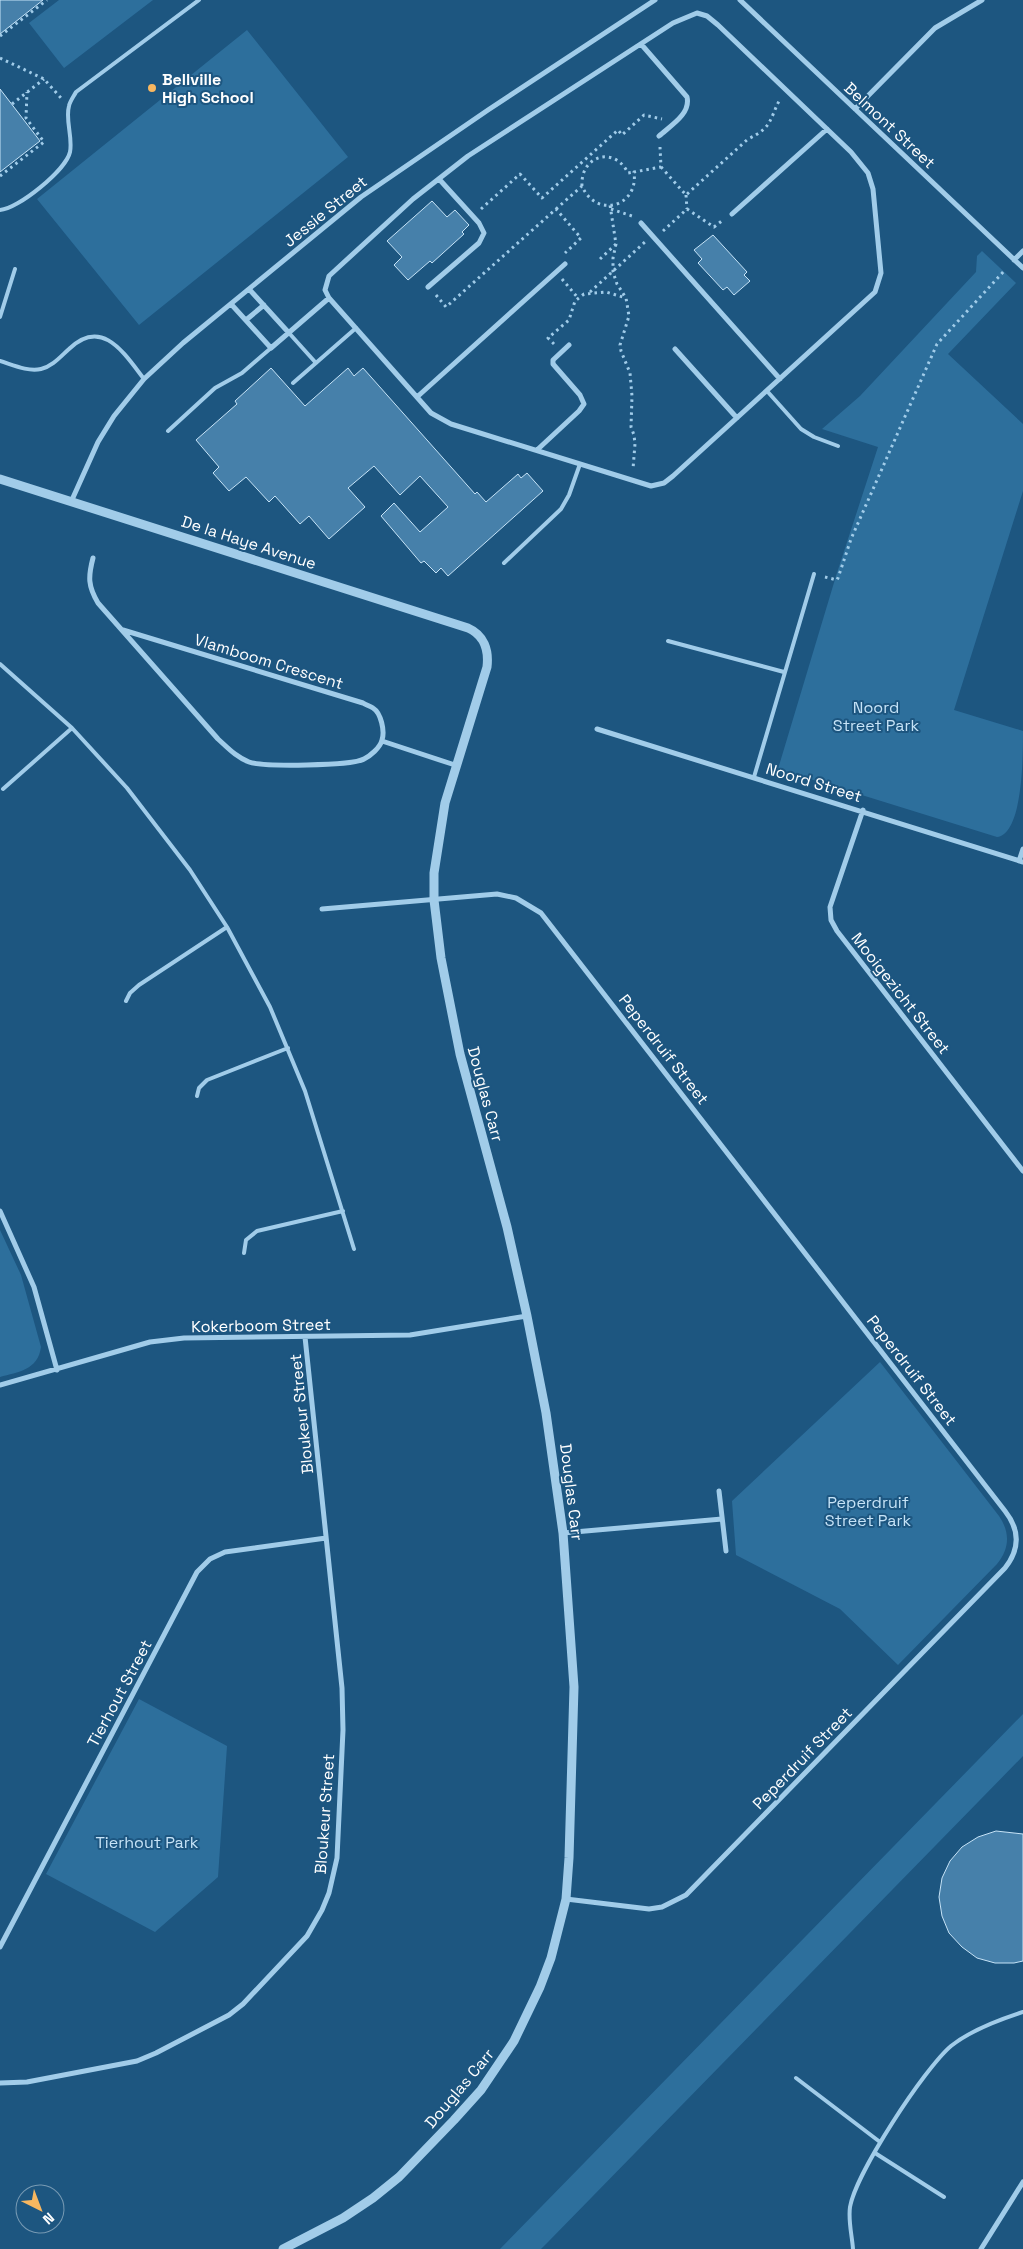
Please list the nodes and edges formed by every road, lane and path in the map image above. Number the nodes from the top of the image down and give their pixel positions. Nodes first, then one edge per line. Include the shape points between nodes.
1 (47, 0) edge
2 (198, 0) edge
3 (655, 0) edge
4 (740, 0) edge
5 (982, 0) edge
6 (0, 36) edge
7 (641, 44) junction
8 (0, 58) edge
9 (44, 79) junction
10 (786, 90) junction
11 (27, 92) junction
12 (12, 104) dead end
13 (69, 107) junction
14 (856, 109) junction
15 (674, 122) junction
16 (827, 129) junction
17 (658, 136) joint
18 (587, 158) junction
19 (591, 162) junction
20 (662, 167) junction
21 (634, 172) junction
22 (0, 176) edge
23 (439, 178) junction
24 (582, 186) junction
25 (686, 195) junction
26 (611, 207) junction
27 (556, 209) junction
28 (687, 209) junction
29 (0, 210) edge
30 (732, 214) joint
31 (473, 216) junction
32 (641, 223) joint
33 (653, 237) junction
34 (616, 244) junction
35 (1023, 251) edge
36 (600, 259) dead end
37 (1014, 260) junction
38 (565, 264) joint
39 (1023, 268) edge
40 (15, 269) dead end
41 (1005, 270) dead end
42 (556, 272) junction
43 (613, 272) junction
44 (428, 287) joint
45 (249, 289) junction
46 (590, 292) junction
47 (329, 298) junction
48 (578, 298) junction
49 (626, 298) junction
50 (231, 304) junction
51 (264, 305) junction
52 (0, 317) edge
53 (246, 320) junction
54 (356, 328) junction
55 (288, 333) junction
56 (570, 345) dead end
57 (271, 348) junction
58 (676, 349) dead end
59 (561, 352) junction
60 (0, 361) edge
61 (316, 363) junction
62 (144, 378) junction
63 (780, 379) junction
64 (293, 383) dead end
65 (767, 391) junction
66 (417, 397) junction
67 (737, 418) junction
68 (168, 431) dead end
69 (838, 446) dead end
70 (537, 450) junction
71 (580, 464) junction
72 (0, 479) edge
73 (631, 480) junction
74 (71, 502) junction
75 (93, 558) dead end
76 (504, 563) dead end
77 (814, 574) joint
78 (123, 630) junction
79 (483, 641) joint
80 (668, 641) dead end
81 (0, 664) edge
82 (784, 672) junction
83 (72, 728) junction
84 (597, 729) dead end
85 (382, 740) junction
86 (456, 765) junction
87 (754, 777) junction
88 (3, 789) dead end
89 (863, 810) junction
90 (1023, 849) edge
91 (1021, 861) edge
92 (434, 900) junction
93 (322, 909) dead end
94 (227, 928) junction
95 (126, 1001) dead end
96 (288, 1048) junction
97 (197, 1096) dead end
98 (1023, 1171) edge
99 (0, 1211) edge
100 (343, 1211) junction
101 (354, 1249) dead end
102 (244, 1253) dead end
103 (527, 1316) junction
104 (305, 1337) junction
105 (57, 1370) junction
106 (0, 1385) edge
107 (719, 1491) dead end
108 (722, 1520) junction
109 (563, 1533) junction
110 (326, 1538) junction
111 (726, 1551) dead end
112 (566, 1899) junction
113 (0, 1947) edge
114 (1023, 2012) edge
115 (796, 2078) dead end
116 (0, 2083) edge
117 (880, 2142) junction
118 (875, 2153) junction
119 (1023, 2182) edge
120 (944, 2197) dead end
121 (283, 2249) edge
122 (853, 2249) edge
123 (981, 2249) edge

1 - 6 path
2 - 13 lane via 88,82 76,92
3 - 45 street, Jessie Street via 361,197
4 - 14 street, Belmont Street
5 - 14 street via 935,28
7 - 10 street via 687,15 707,16
7 - 15 street via 688,97 687,109
7 - 23 street
8 - 9 path
9 - 11 path
9 - 13 path
10 - 16 street
10 - 25 path via 771,122
11 - 12 path
11 - 22 path via 26,118 44,142
13 - 29 lane via 71,136 66,161 18,204
14 - 37 street, Belmont Street
15 - 17 street
15 - 18 path via 644,115 622,135 618,130
16 - 30 street
16 - 63 street via 868,173 873,189 880,280 870,297
17 - 20 path
18 - 19 path
18 - 31 path via 542,198 520,174
19 - 21 path via 608,157 620,162 628,173
19 - 24 path via 584,171
20 - 21 path
20 - 25 path
21 - 26 path via 634,185 628,197
23 - 31 street
23 - 47 street via 329,276 325,290
24 - 26 path via 593,201
24 - 27 path
25 - 28 path
26 - 32 path
26 - 34 path
27 - 38 path via 582,238 559,258
27 - 44 path via 446,307
28 - 30 path via 714,227
28 - 33 path
31 - 44 street via 482,228 482,238
32 - 33 street
33 - 43 path
33 - 63 street
34 - 36 path
34 - 43 path
35 - 37 street
37 - 39 street, Belmont Street
38 - 42 street
40 - 52 lane
41 - 77 path via 937,344 851,539 838,578
42 - 48 path
42 - 66 street
43 - 46 path
43 - 49 path
45 - 50 street, Jessie Street
45 - 51 street
46 - 48 path
46 - 49 path via 606,292
47 - 54 street
47 - 55 street
48 - 59 path via 569,320 548,338
49 - 73 path via 629,316 620,345 628,368 632,396 631,427 635,453
50 - 53 street
50 - 62 street, Jessie Street
51 - 53 street
51 - 55 street
53 - 57 street
54 - 61 lane
54 - 66 street
55 - 57 street
55 - 61 lane
56 - 59 street
57 - 68 lane via 242,373 215,388
58 - 67 street
59 - 70 street via 553,364 584,404
60 - 62 lane via 29,370 41,369 82,338 100,336 115,345
61 - 64 lane
62 - 74 street, Jessie Street via 98,442
63 - 65 street
65 - 67 street
65 - 69 lane via 801,429
66 - 70 street via 431,413 451,424
67 - 73 street via 664,483 651,486
70 - 71 street
71 - 73 street
71 - 76 lane via 569,496 561,508
72 - 74 street, De la Haye Avenue
74 - 79 street, De la Haye Avenue via 468,628 479,634
75 - 78 street via 88,580 90,590
77 - 82 lane
78 - 85 street, Vlamboom Crescent via 374,708 381,723
78 - 85 street via 218,740 236,756 251,763 346,763 363,760
79 - 86 street, Douglas Carr via 488,657 486,667
80 - 82 lane
81 - 83 lane
82 - 87 lane
83 - 88 lane
83 - 94 lane via 154,821
84 - 87 street, Noord Street
85 - 86 street
86 - 92 street, Douglas Carr via 439,832
87 - 89 street, Noord Street
89 - 91 street, Noord Street
89 - 98 street, Mooigezicht Street via 830,908 831,920 837,932
90 - 91 street
92 - 93 street, Peperdruif Street
92 - 103 street, Douglas Carr via 441,958 460,1054 507,1226
92 - 112 street, Peperdruif Street via 497,894 534,907 548,920 1011,1519 1017,1537 1014,1554 1005,1568 686,1895 668,1905 649,1909
94 - 95 lane via 139,985
94 - 96 lane via 270,1007
96 - 97 lane via 207,1080
96 - 100 lane
99 - 105 street via 34,1287
100 - 101 lane
100 - 102 lane via 257,1231 246,1240
103 - 104 street, Kokerboom Street via 410,1335
103 - 109 street, Douglas Carr via 546,1413
104 - 105 street, Kokerboom Street via 184,1338 150,1342
104 - 110 street, Bloukeur Street
105 - 106 street, Kokerboom Street
107 - 108 street
108 - 109 street
108 - 111 street
109 - 112 street, Douglas Carr via 574,1687
110 - 113 street, Tierhout Street via 225,1552 210,1559 197,1572
110 - 116 street, Bloukeur Street via 342,1688 342,1730 337,1858 329,1893 315,1924 298,1948 236,2010 164,2049 127,2064 27,2082
112 - 121 street, Douglas Carr via 551,1958 536,1996 514,2041 481,2090 399,2177 373,2198 343,2218
114 - 117 lane via 971,2033 951,2046 917,2087
115 - 117 lane
117 - 118 lane
118 - 120 lane
118 - 122 lane via 850,2205
119 - 123 street

